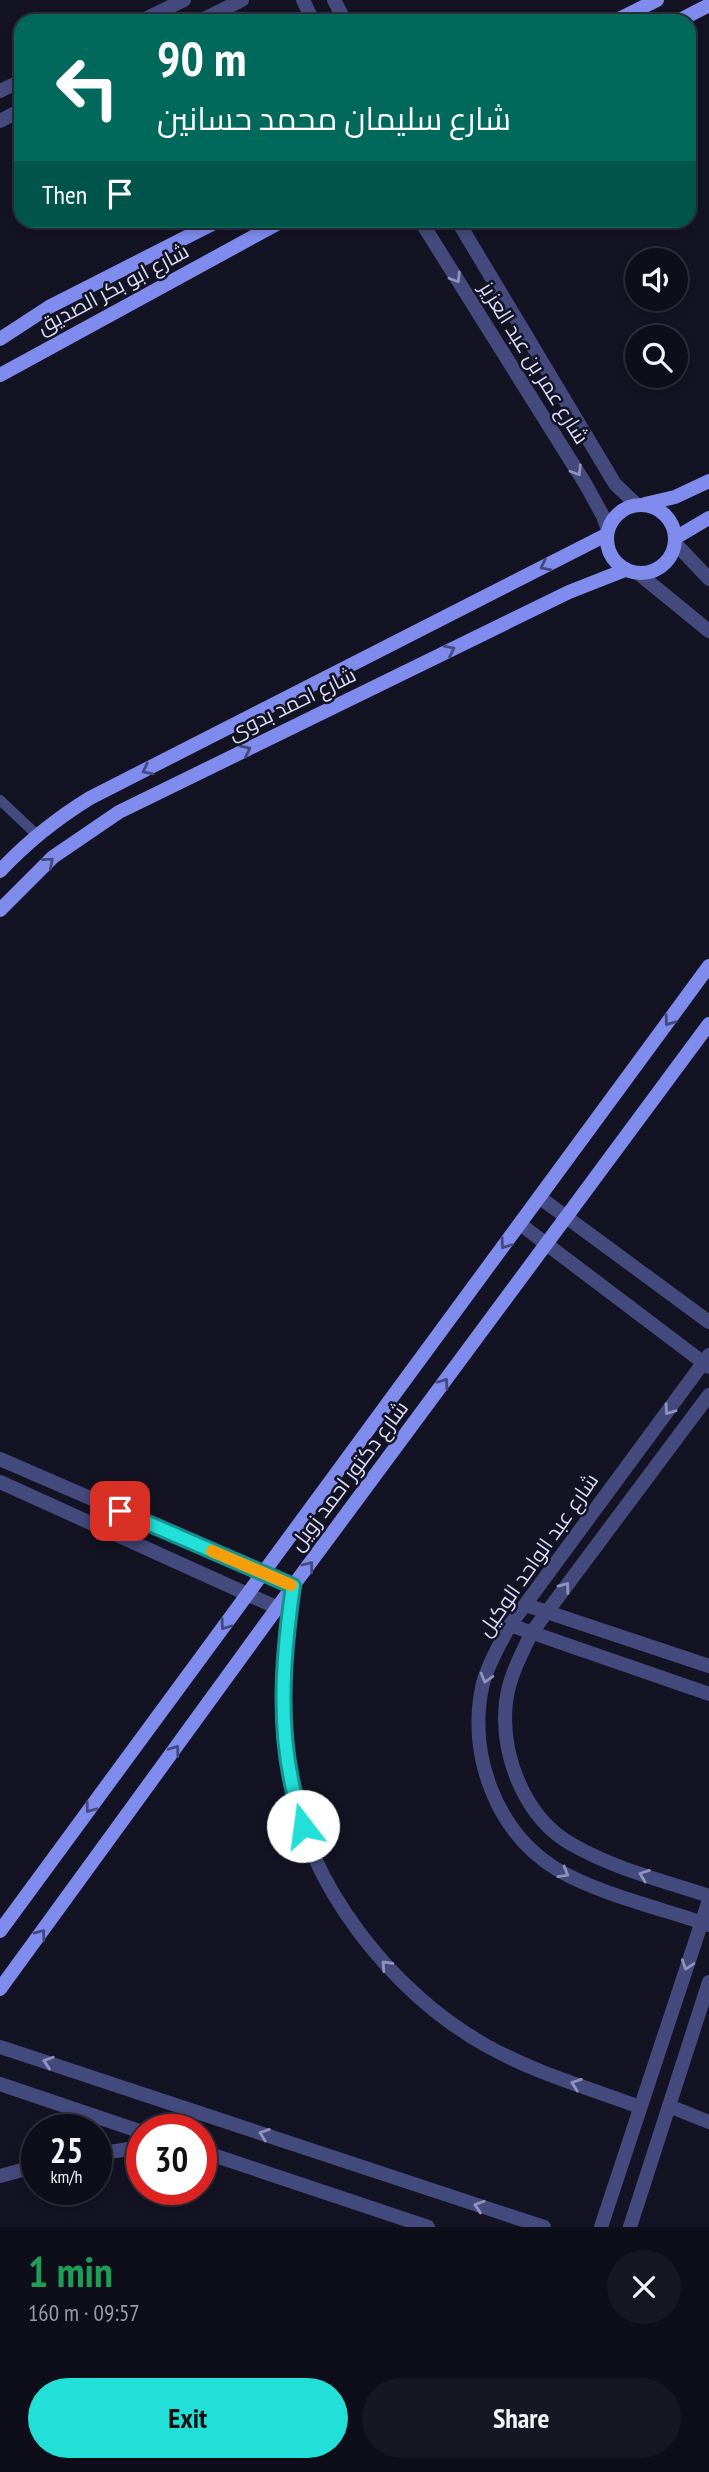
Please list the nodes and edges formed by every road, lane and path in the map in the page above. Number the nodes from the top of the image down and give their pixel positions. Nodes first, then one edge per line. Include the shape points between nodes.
1 (184, 0) edge
2 (242, 0) edge
3 (657, 0) edge
4 (709, 5) edge
5 (155, 14) edge
6 (214, 14) edge
7 (629, 14) edge
8 (692, 14) edge
9 (204, 228) edge
10 (269, 228) edge
11 (425, 228) edge
12 (462, 228) edge
13 (0, 339) edge
14 (0, 375) edge
15 (709, 481) edge
16 (639, 505) junction
17 (709, 518) edge
18 (607, 532) junction
19 (675, 540) junction
20 (631, 572) junction
21 (709, 579) edge
22 (709, 631) edge
23 (0, 800) edge
24 (37, 835) junction
25 (0, 871) edge
26 (0, 909) edge
27 (709, 966) edge
28 (709, 1024) edge
29 (539, 1197) junction
30 (566, 1217) junction
31 (520, 1224) junction
32 (546, 1244) junction
33 (709, 1322) edge
34 (707, 1362) edge
35 (709, 1395) edge
36 (0, 1459) edge
37 (0, 1482) edge
38 (264, 1574) junction
39 (293, 1586) junction
40 (248, 1594) junction
41 (526, 1605) junction
42 (278, 1608) junction
43 (547, 1612) junction
44 (510, 1625) junction
45 (532, 1632) junction
46 (709, 1666) edge
47 (709, 1694) edge
48 (709, 1898) edge
49 (705, 1924) edge
50 (0, 1931) edge
51 (709, 1982) edge
52 (0, 1989) edge
53 (0, 2047) edge
54 (0, 2084) edge
55 (669, 2106) junction
56 (640, 2107) junction
57 (709, 2122) edge
58 (126, 2127) edge
59 (217, 2156) edge
60 (21, 2170) edge
61 (0, 2176) edge
62 (428, 2227) edge
63 (544, 2227) edge
64 (601, 2227) edge
65 (630, 2227) edge

1 - 5 street
2 - 6 street
3 - 7 street
4 - 8 street
9 - 13 street, شارع ابو بكر الصديق via 49,307
10 - 14 street, شارع ابو بكر الصديق
11 -> 18 street, شارع عمر بن عبد العزيز via 586,485
12 - 16 street, شارع عمر بن عبد العزيز via 615,484
15 - 16 street via 675,497
16 - 18 street via 619,513
16 - 19 street via 652,507 668,519
17 - 19 street
18 - 20 street via 608,551 618,565
18 -> 24 street, شارع احمد بدوى via 90,799
19 - 20 street via 666,562 648,573
19 - 21 street
20 - 22 street
26 -> 20 street, شارع احمد بدوى via 53,857 119,812 569,592
23 - 24 lane
24 - 25 street, شارع احمد بدوى
27 -> 29 street, شارع دكتور احمد زويل
28 - 30 street, شارع دكتور احمد زويل
29 - 30 street
29 - 31 street, شارع دكتور احمد زويل
30 - 32 street, شارع دكتور احمد زويل
30 - 33 street
31 - 32 street
31 -> 38 street, شارع دكتور احمد زويل
32 - 34 street
39 -> 32 street, شارع دكتور احمد زويل
34 -> 41 street, شارع عبد الواحد الوكيل
43 -> 35 street, شارع عبد الواحد الوكيل
36 - 38 street
37 - 40 street
38 - 39 street
38 - 40 street, شارع دكتور احمد زويل
39 - 42 street, شارع دكتور احمد زويل
56 -> 39 street via 532,2068 447,2021 375,1954 346,1914 322,1872 290,1779 284,1682
40 - 42 street
40 -> 50 street, شارع دكتور احمد زويل
41 - 43 street
41 - 44 street, شارع عبد الواحد الوكيل
52 -> 42 street, شارع دكتور احمد زويل
43 - 45 street, شارع عبد الواحد الوكيل
43 - 46 street
44 - 45 street
44 -> 49 street, شارع عبد الواحد الوكيل via 493,1656 479,1707 481,1761 501,1811 516,1833 556,1869
45 - 47 street
48 -> 45 street, شارع عبد الواحد الوكيل via 571,1844 546,1823 526,1797 512,1767 506,1702 513,1670
48 - 49 street
49 -> 56 street
51 - 55 street
63 -> 53 street
54 - 58 street
55 - 57 street
55 - 65 street
56 - 64 street
59 - 62 street
60 - 61 street

